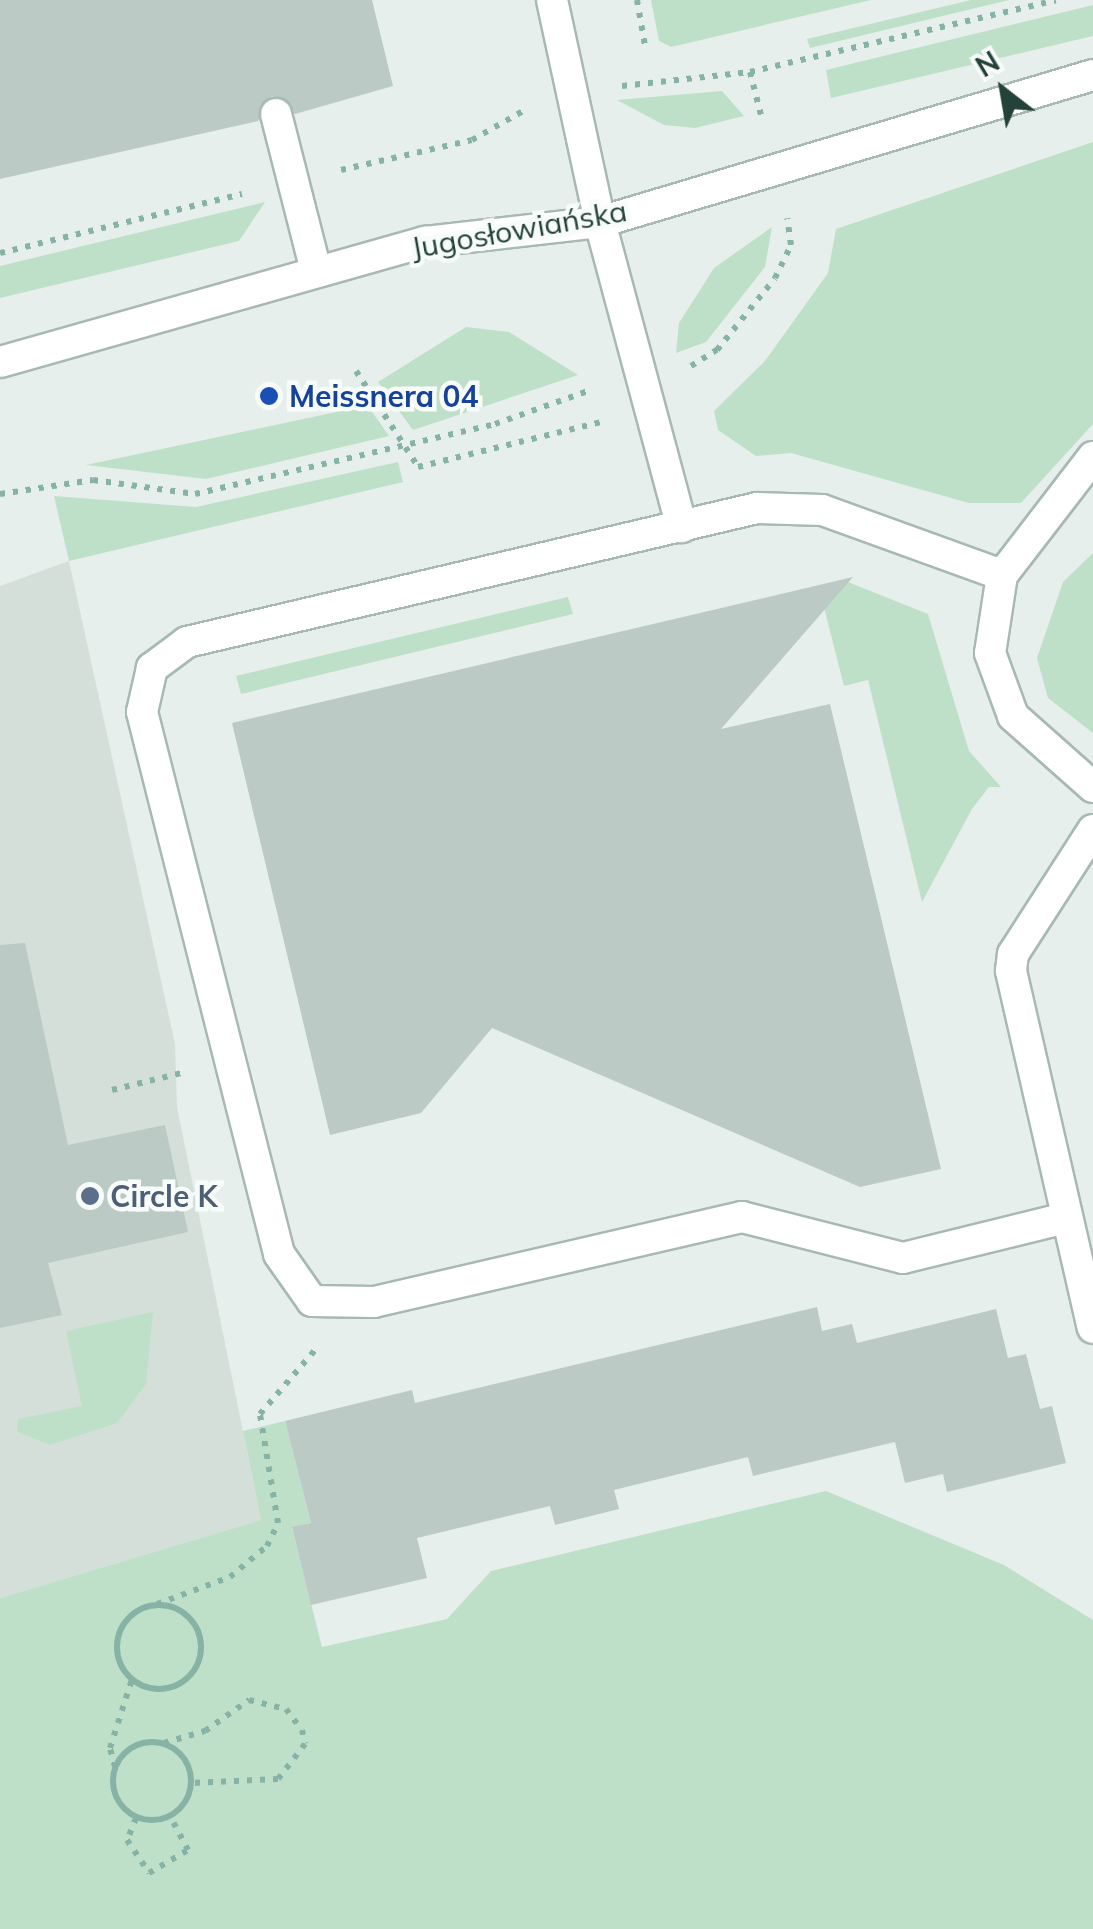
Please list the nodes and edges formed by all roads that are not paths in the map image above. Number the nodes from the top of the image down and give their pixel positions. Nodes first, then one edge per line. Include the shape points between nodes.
1 (552, 0) edge
2 (1093, 74) edge
3 (276, 114) dead end
4 (600, 222) junction
5 (316, 272) junction
6 (0, 362) edge
7 (1093, 456) edge
8 (682, 527) junction
9 (1002, 575) junction
10 (1093, 788) edge
11 (1093, 830) edge
12 (1066, 1218) junction
13 (1093, 1328) edge

1 - 4 street
2 - 4 street, Jugosłowiańska
3 - 5 street
4 - 5 street, Jugosłowiańska via 425,242
4 - 8 street
5 - 6 street, Jugosłowiańska
7 - 9 street
8 - 9 street via 790,504
8 - 12 street via 187,642 152,668 144,724 285,1271 312,1301 336,1307 742,1217 903,1258
9 - 10 street via 990,652 998,683 1037,746
11 - 12 street via 1012,954 1010,971
12 - 13 street

